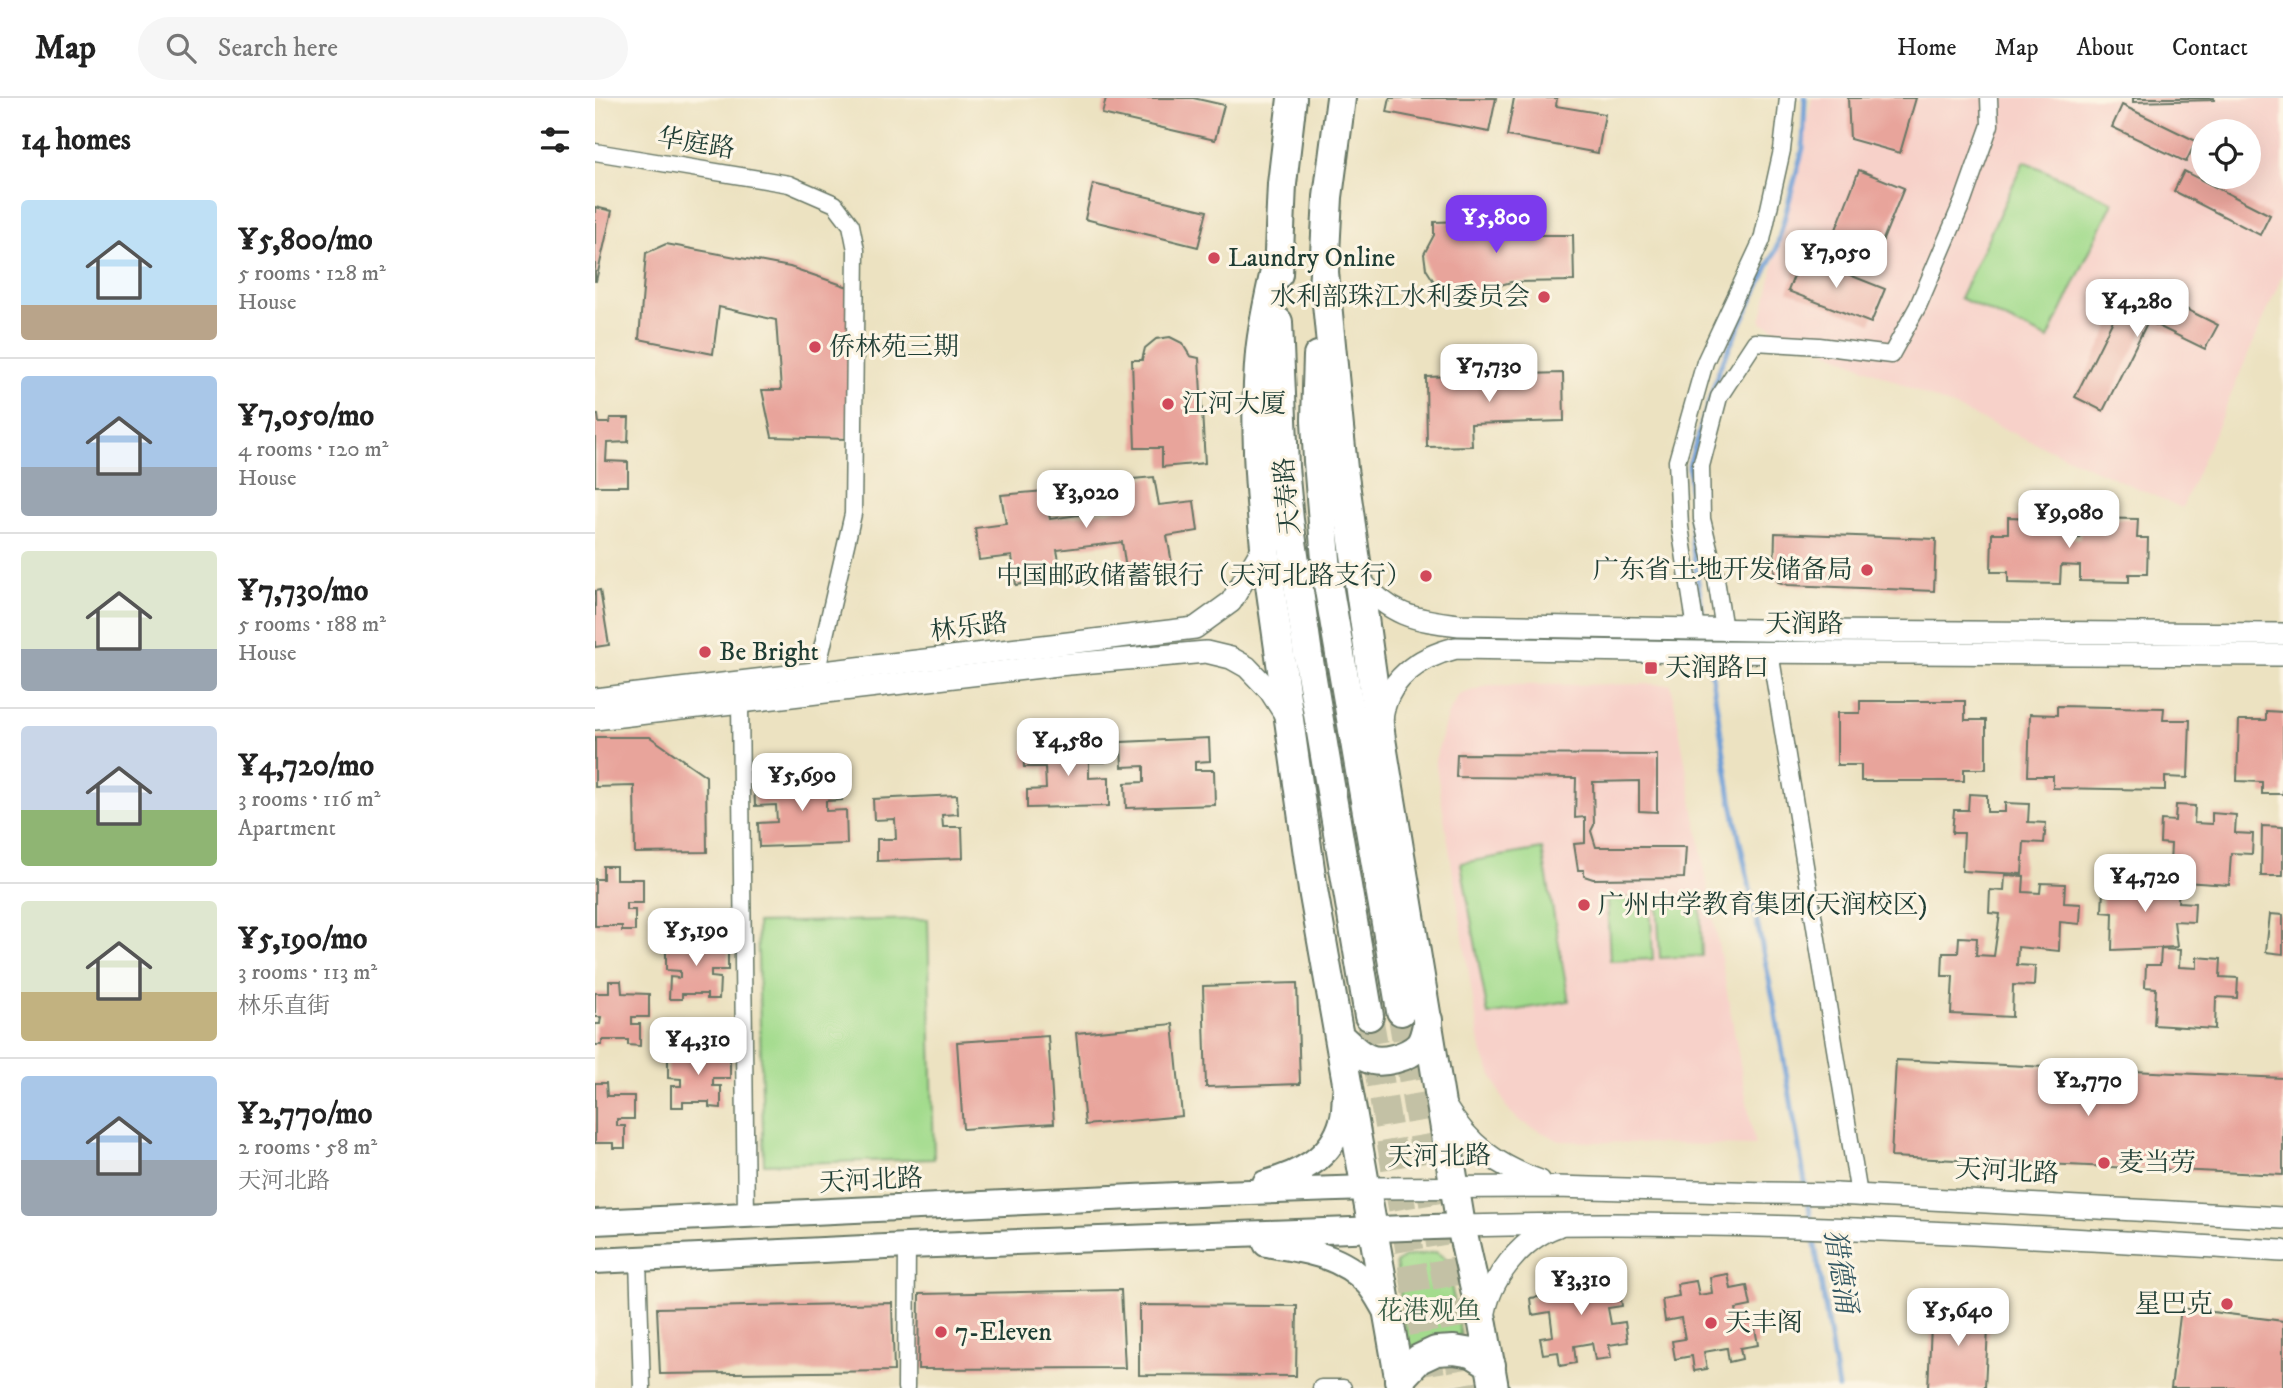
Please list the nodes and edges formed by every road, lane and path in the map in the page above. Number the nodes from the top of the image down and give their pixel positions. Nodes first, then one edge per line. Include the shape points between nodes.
1 (1292, 98) edge
2 (1341, 98) edge
3 (1788, 98) edge
4 (1989, 98) edge
5 (595, 152) edge
6 (1277, 258) junction
7 (1324, 272) junction
8 (1260, 501) junction
9 (1358, 578) junction
10 (1711, 630) junction
11 (2283, 634) edge
12 (1770, 652) junction
13 (2283, 655) edge
14 (813, 685) junction
15 (595, 699) edge
16 (740, 702) junction
17 (595, 719) edge
18 (1290, 722) junction
19 (1381, 739) junction
20 (1401, 1011) tunnel mouth
21 (1369, 1016) tunnel mouth
22 (1429, 1020) junction
23 (1340, 1037) junction
24 (1441, 1100) junction
25 (1454, 1186) junction
26 (1556, 1187) junction
27 (1367, 1188) junction
28 (1220, 1193) junction
29 (1859, 1195) junction
30 (746, 1216) junction
31 (2283, 1218) edge
32 (595, 1223) edge
33 (1568, 1223) junction
34 (1461, 1226) junction
35 (1374, 1230) junction
36 (1214, 1236) junction
37 (907, 1246) junction
38 (2283, 1251) edge
39 (638, 1259) junction
40 (595, 1261) edge
41 (1388, 1315) junction
42 (1483, 1324) junction
43 (1492, 1377) edge
44 (1400, 1384) edge
45 (642, 1388) edge
46 (907, 1388) edge
47 (1321, 1388) edge
48 (1343, 1388) edge

1 - 6 highway, 天寿路
2 - 7 highway, 天寿路
3 - 10 street via 1762,240 1705,362 1677,461 1680,527
4 - 10 street via 1990,125 1963,201 1918,306 1891,355 1755,342 1719,397 1701,466 1702,519 1715,573
5 - 14 street, 华庭路 via 789,184 835,204 851,225 856,250 853,514
6 - 8 highway via 1259,373
6 - 21 highway, 天寿路 via 1289,520
7 - 9 highway
7 - 20 highway, 天寿路 via 1316,420 1321,518 1328,584
8 - 14 street, 林乐路 via 1262,549 1231,602 1195,628
8 - 18 highway
9 - 10 street, 天润路 via 1372,595 1421,621
9 - 19 highway
10 - 11 street, 天润路
12 - 13 street, 天润路
12 - 19 street, 天润路 via 1456,648 1412,666 1394,686 1383,708
12 - 29 street
14 - 15 street, 林乐路
14 - 16 street, 林乐路
14 - 18 street, 林乐路 via 1206,652 1231,658 1256,675
16 - 17 street, 林乐路
16 - 30 street
18 - 23 highway via 1311,877
19 - 22 highway
22 - 23 highway via 1418,1046 1391,1059 1367,1059
22 - 24 highway
23 - 27 highway
23 - 28 main road via 1346,1091 1342,1122 1321,1156 1285,1178
24 - 25 highway
24 - 26 street via 1457,1127 1484,1153 1517,1173
25 - 26 street, 天河北路
25 - 27 street, 天河北路
25 - 34 highway
26 - 29 street, 天河北路, bridge
27 - 28 main road, 天河北路
27 - 35 highway
28 - 30 main road, 天河北路
29 - 31 street, 天河北路
30 - 32 main road, 天河北路
33 - 34 street
33 - 38 street via 1839,1228
33 - 42 street via 1540,1232 1512,1259 1490,1295
34 - 35 main road
34 - 42 highway
35 - 36 main road
35 - 41 highway
36 - 37 main road
36 - 41 main road via 1324,1255 1368,1284
37 - 39 main road
37 - 46 street
39 - 40 main road
39 - 45 street
41 - 44 highway
42 - 43 highway
43 - 44 highway via 1472,1353 1436,1351 1419,1359
47 - 48 street

